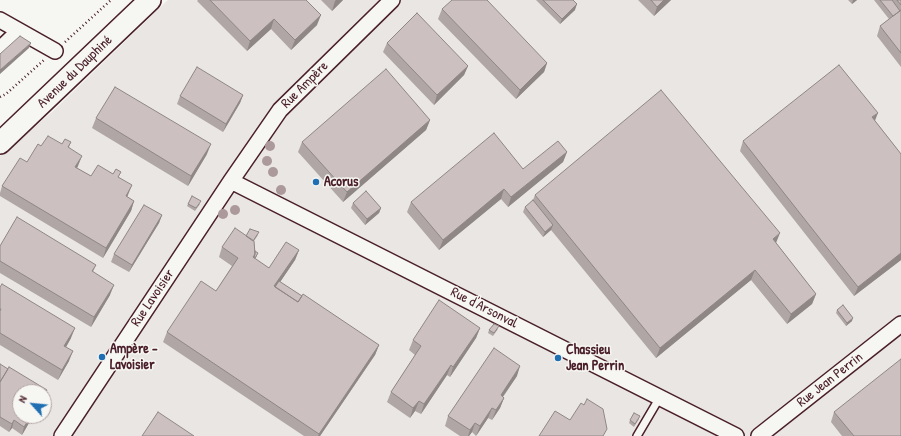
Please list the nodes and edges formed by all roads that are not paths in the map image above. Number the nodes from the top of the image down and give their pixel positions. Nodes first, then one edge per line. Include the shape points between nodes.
1 (150, 0) edge
2 (392, 0) edge
3 (0, 20) edge
4 (19, 31) junction
5 (0, 49) edge
6 (55, 51) dead end
7 (0, 143) edge
8 (231, 181) junction
9 (901, 324) edge
10 (660, 397) junction
11 (730, 435) edge
12 (62, 436) edge
13 (637, 436) edge
14 (759, 436) edge

1 - 7 main road, Avenue du Dauphiné
2 - 8 street, Rue Ampère via 280,110
3 - 4 street
4 - 5 street
4 - 6 street
8 - 10 street, Rue d'Arsonval
8 - 12 street, Rue Lavoisier
9 - 14 street, Rue Jean Perrin
10 - 11 street, Rue d'Arsonval
10 - 13 lane

